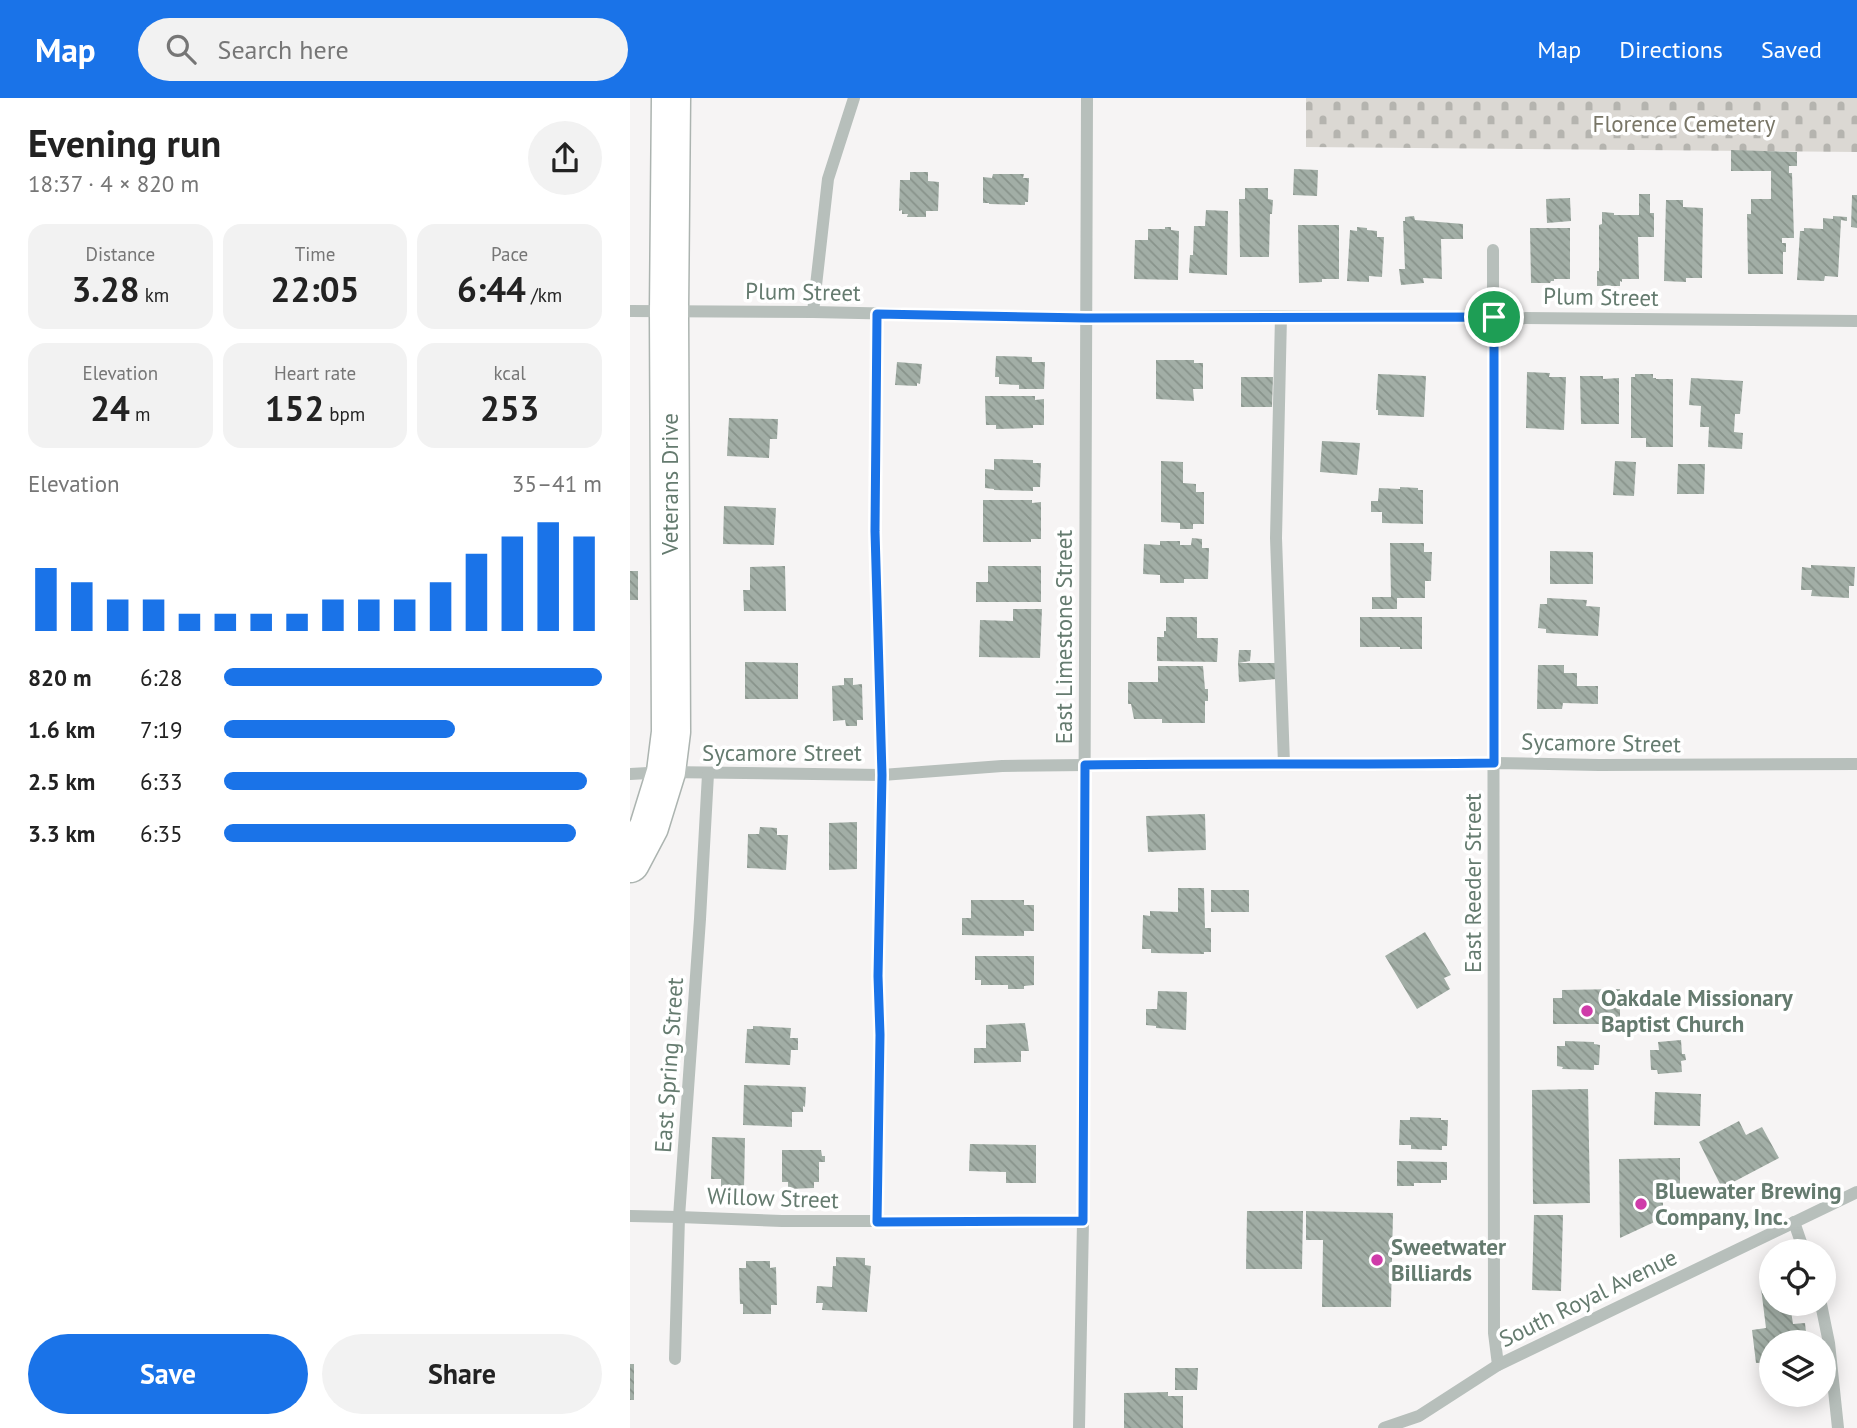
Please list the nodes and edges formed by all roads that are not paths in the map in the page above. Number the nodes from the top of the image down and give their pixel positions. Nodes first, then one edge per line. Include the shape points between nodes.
1 (671, 98) edge
2 (854, 98) edge
3 (1087, 98) edge
4 (1493, 250) dead end
5 (630, 312) edge
6 (669, 312) junction
7 (813, 312) junction
8 (877, 314) junction
9 (1281, 316) junction
10 (1494, 317) junction
11 (1086, 318) junction
12 (1857, 321) edge
13 (1494, 763) junction
14 (1284, 764) junction
15 (1857, 764) edge
16 (1085, 765) junction
17 (648, 773) edge
18 (708, 774) junction
19 (882, 775) junction
20 (630, 863) edge
21 (1857, 1192) edge
22 (630, 1216) edge
23 (680, 1217) junction
24 (1083, 1221) junction
25 (877, 1222) junction
26 (1794, 1222) junction
27 (1800, 1239) edge
28 (1823, 1316) edge
29 (674, 1359) dead end
30 (1498, 1365) junction
31 (1419, 1416) junction
32 (1079, 1428) edge
33 (1384, 1428) edge
34 (1408, 1428) edge
35 (1838, 1428) edge

1 - 6 main road, Veterans Drive
2 - 7 street via 828,179
3 - 11 street, East Limestone Street
4 - 10 street, East Reeder Street
5 - 6 street, Plum Street
6 - 7 street, Plum Street
6 - 17 main road, Veterans Drive via 671,732
7 - 8 street, Plum Street
8 - 11 street, Plum Street
8 - 19 street via 875,531
9 - 10 street, Plum Street
9 - 11 street, Plum Street
9 - 14 street via 1276,538
10 - 12 street, Plum Street
10 - 13 street, East Reeder Street
11 - 16 street, East Limestone Street
13 - 14 street, Sycamore Street
13 - 15 street, Sycamore Street
13 - 30 street, East Reeder Street via 1494,1333
14 - 16 street, Sycamore Street
16 - 19 street, Sycamore Street
16 - 24 street, East Limestone Street
17 - 18 street, Sycamore Street
17 - 20 main road, Veterans Drive via 649,827
18 - 19 street, Sycamore Street
18 - 23 street, East Spring Street
19 - 25 street
21 - 26 street, South Royal Avenue
22 - 23 street, Willow Street
23 - 25 street, Willow Street
23 - 29 street, East Spring Street
24 - 25 street, Willow Street
24 - 32 street, East Limestone Street
26 - 27 street
26 - 30 street, South Royal Avenue
28 - 35 street
30 - 31 street, South Royal Avenue
31 - 33 street, South Royal Avenue
31 - 34 street, South Royal Avenue

